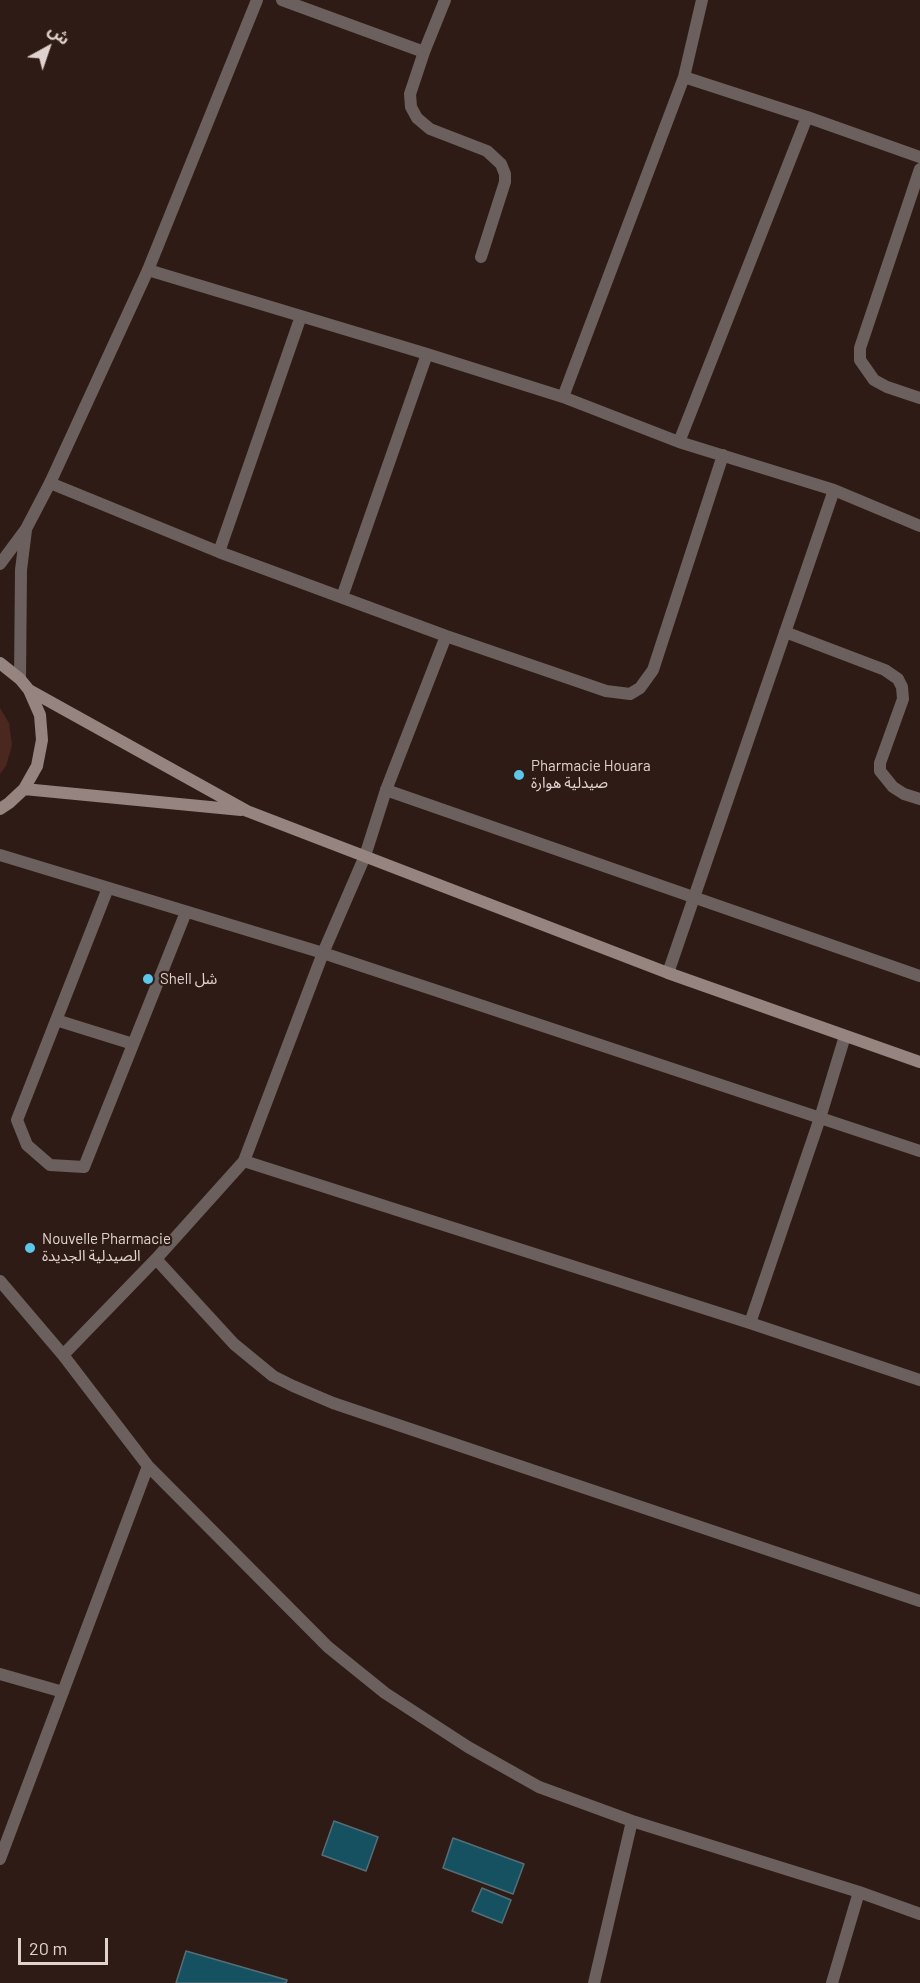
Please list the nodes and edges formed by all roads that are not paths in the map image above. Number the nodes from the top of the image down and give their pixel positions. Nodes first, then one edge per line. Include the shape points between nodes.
1 (257, 0) edge
2 (282, 0) edge
3 (445, 0) edge
4 (702, 0) edge
5 (424, 52) junction
6 (684, 77) junction
7 (807, 117) junction
8 (920, 157) edge
9 (920, 169) edge
10 (480, 256) dead end
11 (148, 270) junction
12 (301, 316) junction
13 (427, 354) junction
14 (563, 397) junction
15 (920, 398) edge
16 (679, 442) junction
17 (723, 455) junction
18 (50, 483) junction
19 (834, 490) junction
20 (920, 526) edge
21 (27, 529) junction
22 (219, 552) junction
23 (0, 564) edge
24 (342, 597) junction
25 (785, 632) junction
26 (446, 636) junction
27 (0, 663) edge
28 (20, 679) junction
29 (29, 690) junction
30 (24, 789) junction
31 (386, 790) junction
32 (920, 799) edge
33 (0, 809) edge
34 (247, 811) junction
35 (0, 855) edge
36 (365, 856) junction
37 (108, 888) junction
38 (694, 897) junction
39 (186, 912) junction
40 (323, 954) junction
41 (668, 973) junction
42 (920, 976) edge
43 (56, 1020) junction
44 (845, 1036) junction
45 (133, 1044) junction
46 (920, 1062) edge
47 (820, 1118) junction
48 (920, 1151) edge
49 (244, 1161) junction
50 (156, 1259) junction
51 (0, 1281) edge
52 (750, 1323) junction
53 (63, 1355) junction
54 (920, 1380) edge
55 (148, 1466) junction
56 (920, 1601) edge
57 (0, 1674) edge
58 (63, 1692) junction
59 (632, 1821) junction
60 (0, 1859) edge
61 (859, 1892) junction
62 (920, 1914) edge
63 (594, 1983) edge
64 (832, 1983) edge

1 - 11 street
2 - 5 street
3 - 5 street
4 - 6 street
5 - 10 street via 410,94 417,118 430,129 487,151 501,164 505,174
6 - 7 street
6 - 14 street
7 - 8 street
7 - 16 street
9 - 15 street via 860,348 860,360 874,380
11 - 12 street
11 - 18 street
12 - 13 street
12 - 22 street
13 - 14 street
13 - 24 street
14 - 16 street
16 - 17 street
17 - 19 street
17 - 26 street via 652,670 640,688 630,694 606,691
18 - 21 street
18 - 22 street
19 - 20 street
19 - 25 street
21 - 23 street
21 - 28 street via 21,570
22 - 24 street
24 - 26 street
25 - 32 street via 885,670 898,679 903,699 880,771 893,787
25 - 38 street
26 - 31 street
27 - 28 main road
28 - 29 main road
29 - 30 main road via 40,715 42,740 37,766
29 - 34 main road
30 - 33 main road
30 - 34 main road
31 - 36 street
31 - 38 street
34 - 36 main road
35 - 37 street
36 - 40 street
36 - 41 main road
37 - 39 street
37 - 43 street
38 - 41 street
38 - 42 street
39 - 40 street
39 - 45 street
40 - 47 street
40 - 49 street
41 - 44 main road
43 - 45 street
43 - 45 street via 17,1120 27,1145 50,1165 84,1167
44 - 46 main road
44 - 47 street
47 - 48 street
47 - 52 street
49 - 50 street
49 - 52 street
50 - 53 street
50 - 56 street via 234,1344 273,1376 293,1386 333,1403
51 - 53 street
52 - 54 street
53 - 55 street
55 - 58 street
55 - 59 street via 328,1647 385,1693 539,1787
57 - 58 street
58 - 60 street
59 - 61 street
59 - 63 street
61 - 62 street
61 - 64 street

